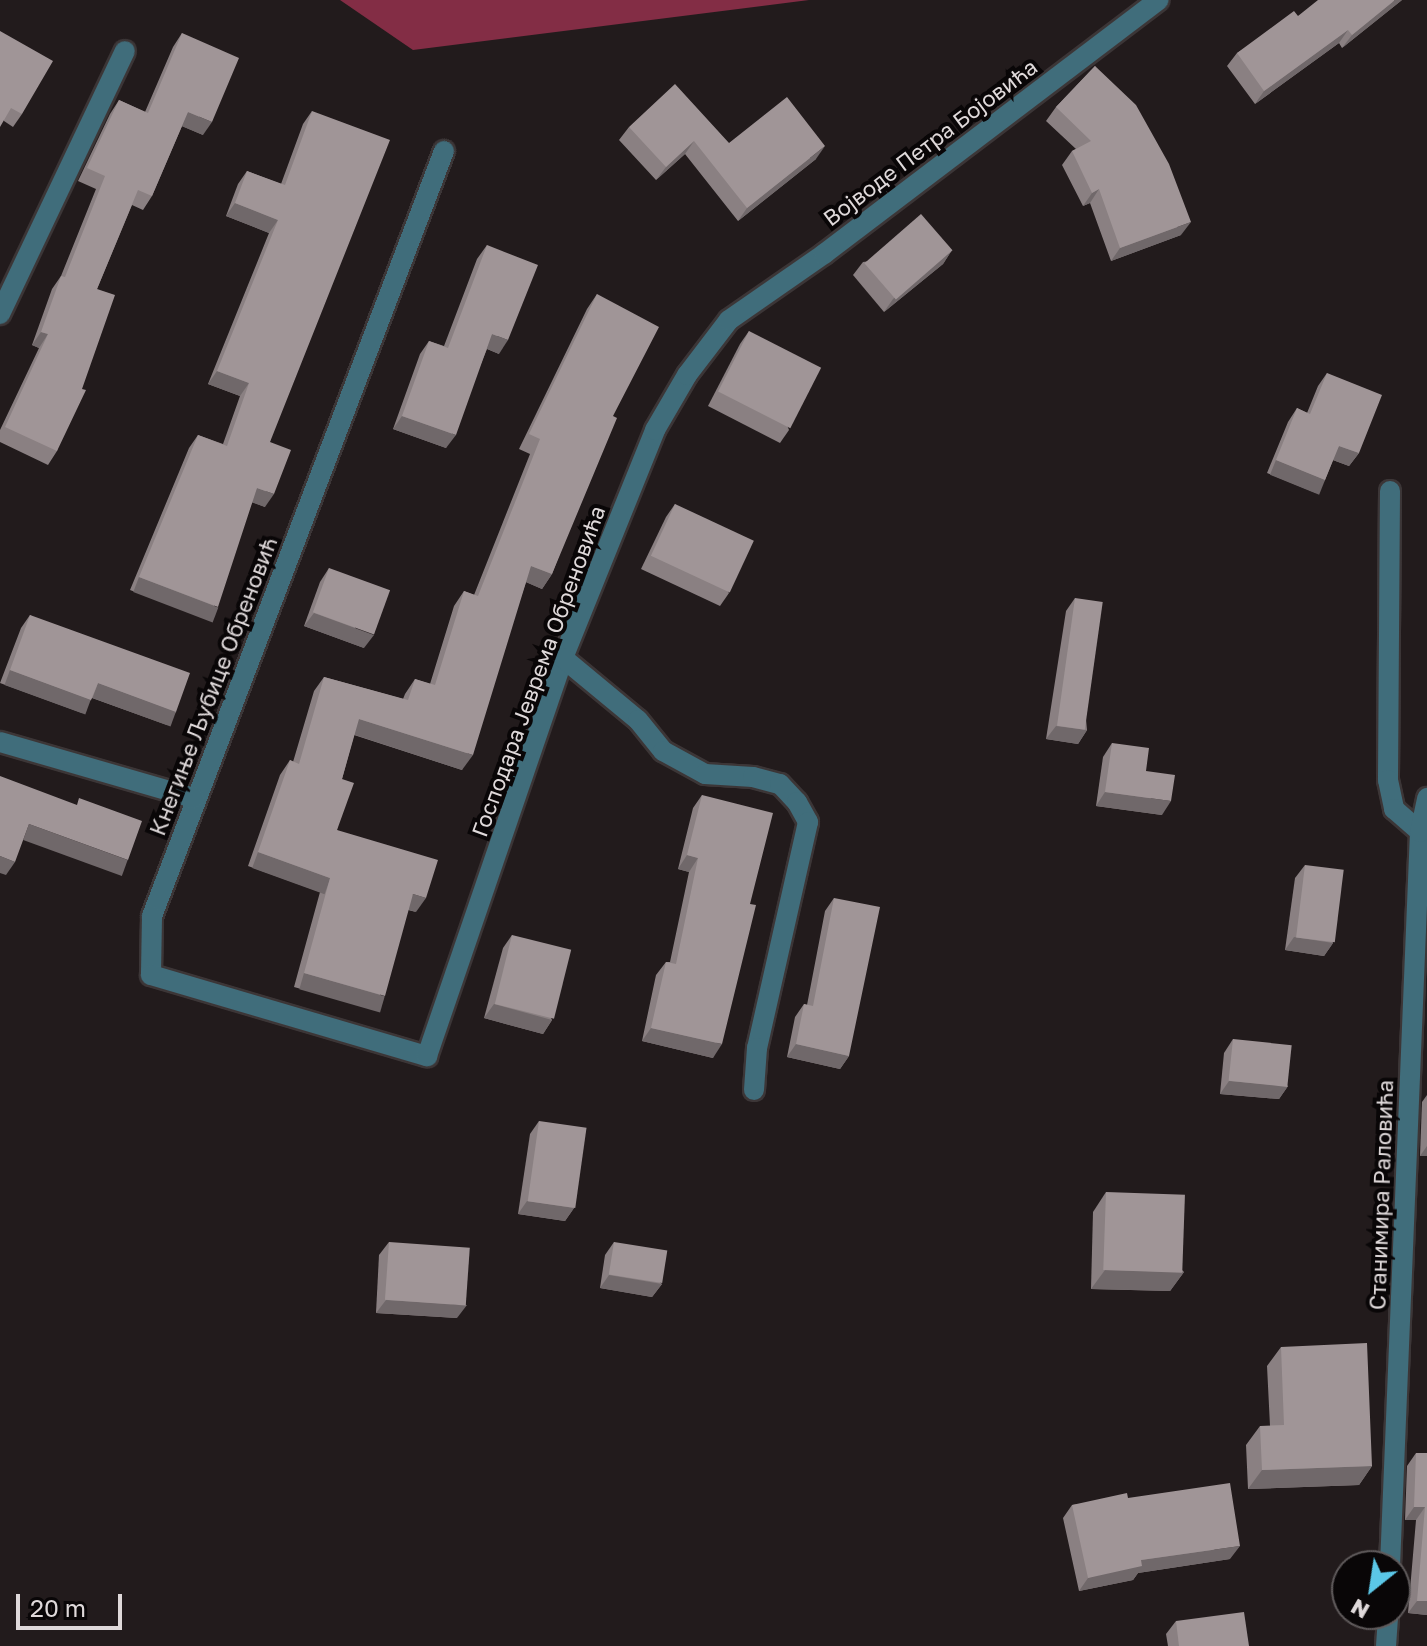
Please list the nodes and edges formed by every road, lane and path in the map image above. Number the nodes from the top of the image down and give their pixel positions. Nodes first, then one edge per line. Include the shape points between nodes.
1 (1159, 0) edge
2 (125, 51) dead end
3 (444, 151) dead end
4 (0, 314) edge
5 (729, 320) joint
6 (1390, 491) dead end
7 (563, 658) junction
8 (0, 742) edge
9 (194, 798) junction
10 (1427, 798) edge
11 (1424, 832) edge
12 (427, 1056) joint
13 (754, 1090) dead end
14 (1391, 1550) edge

1 - 5 street, Војводе Петра Бојовића
2 - 4 street
3 - 9 street, Кнегиње Љубице Обреновић
5 - 7 street, Господара Јеврема Обреновића via 687,375 655,430
6 - 11 street via 1388,780 1394,809
7 - 12 street, Господара Јеврема Обреновића
7 - 13 street via 638,720 663,751 705,774 780,784 808,822 757,1048
8 - 9 street
9 - 12 street, Кнегиње Љубице Обреновић via 152,916 151,975
10 - 11 street, Станимира Раловића
11 - 14 street, Станимира Раловића

